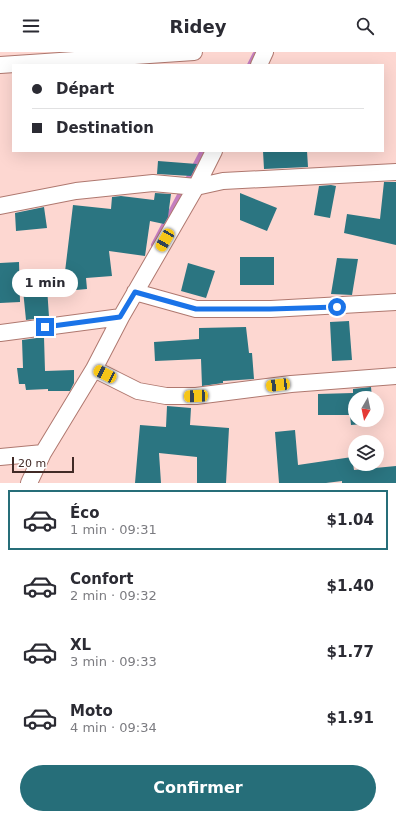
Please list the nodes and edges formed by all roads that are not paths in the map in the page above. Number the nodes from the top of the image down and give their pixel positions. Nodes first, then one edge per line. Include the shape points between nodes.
1 (194, 52) edge
2 (266, 52) edge
3 (12, 64) edge
4 (15, 64) edge
5 (260, 64) edge
6 (0, 65) edge
7 (214, 152) edge
8 (396, 172) edge
9 (196, 187) junction
10 (0, 206) edge
11 (135, 292) junction
12 (396, 302) edge
13 (120, 317) junction
14 (0, 333) edge
15 (94, 369) junction
16 (396, 376) edge
17 (43, 453) junction
18 (0, 457) edge
19 (30, 483) edge

1 - 4 street
2 - 5 street
3 - 6 street
7 - 9 street
8 - 9 street via 224,181
9 - 10 street via 153,183 76,191
9 - 11 street
11 - 12 street via 196,309 270,309
11 - 13 street
13 - 14 street
13 - 15 street
15 - 16 street via 138,391 166,396 196,396 291,384
15 - 17 street
17 - 18 street
17 - 19 street

